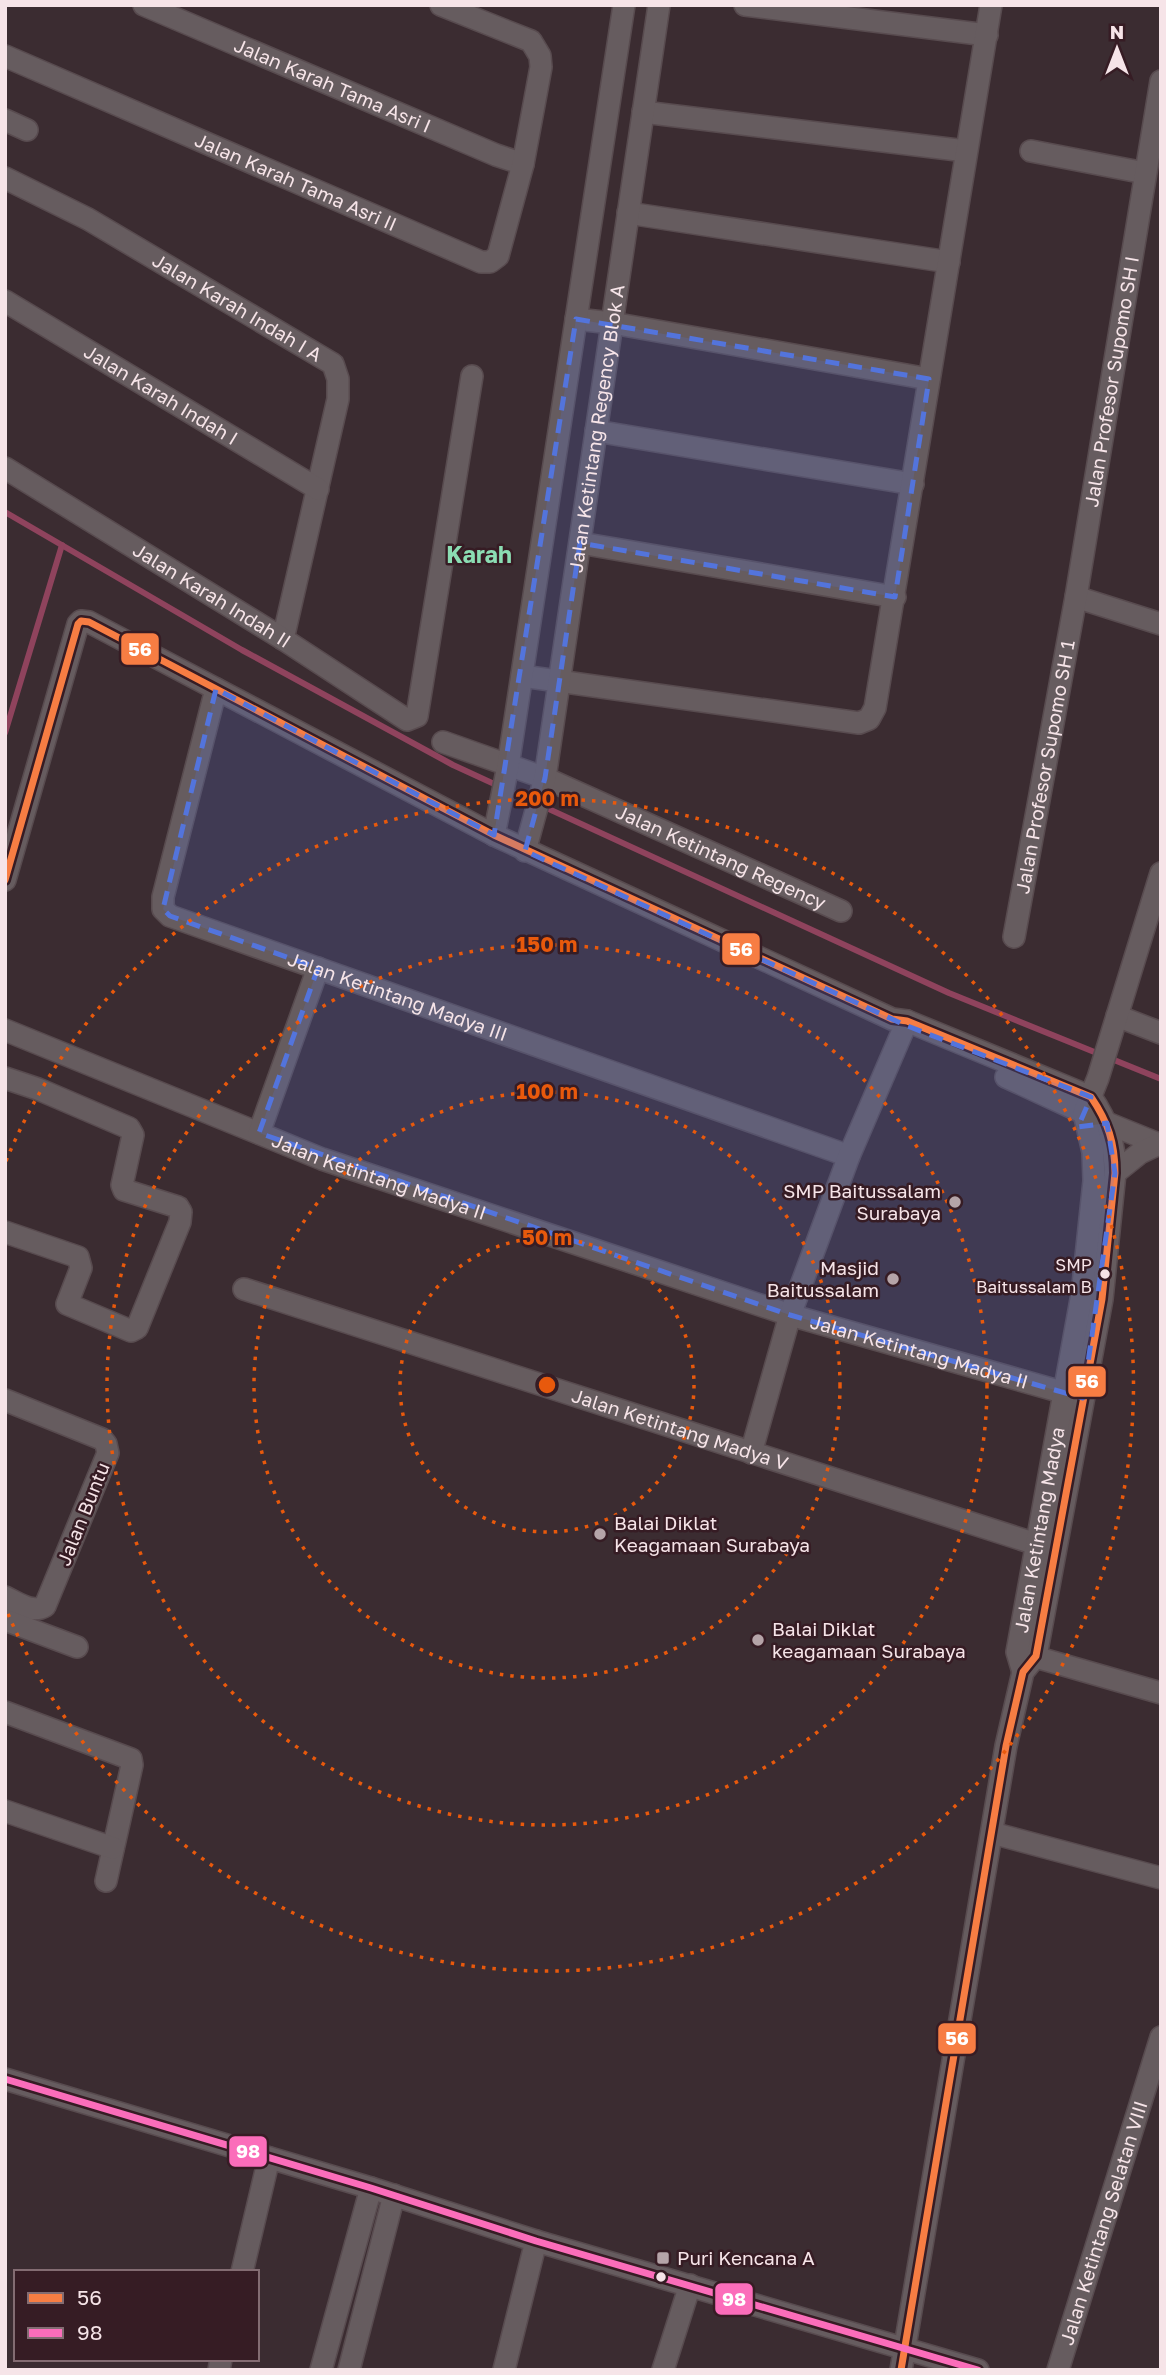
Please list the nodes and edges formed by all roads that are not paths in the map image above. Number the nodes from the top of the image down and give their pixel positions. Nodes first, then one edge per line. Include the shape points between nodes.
1 (144, 5) edge
2 (441, 5) edge
3 (624, 5) edge
4 (659, 5) edge
5 (745, 5) edge
6 (991, 5) edge
7 (987, 34) junction
8 (5, 55) edge
9 (1161, 81) edge
10 (643, 112) junction
11 (5, 120) edge
12 (27, 130) dead end
13 (1031, 150) dead end
14 (966, 151) junction
15 (523, 164) junction
16 (1145, 173) junction
17 (5, 178) edge
18 (628, 214) junction
19 (949, 262) junction
20 (5, 301) edge
21 (576, 319) junction
22 (612, 323) junction
23 (471, 376) dead end
24 (929, 379) junction
25 (596, 431) junction
26 (5, 468) edge
27 (913, 484) junction
28 (318, 489) junction
29 (580, 543) junction
30 (895, 597) junction
31 (1076, 597) junction
32 (1161, 624) edge
33 (283, 639) junction
34 (522, 676) junction
35 (559, 681) junction
36 (216, 689) junction
37 (443, 742) dead end
38 (507, 772) junction
39 (543, 783) junction
40 (13, 820) edge
41 (494, 835) junction
42 (525, 851) junction
43 (1161, 873) edge
44 (5, 880) edge
45 (841, 911) dead end
46 (1014, 937) dead end
47 (318, 968) junction
48 (1117, 1018) junction
49 (901, 1023) junction
50 (5, 1030) edge
51 (1161, 1033) edge
52 (5, 1078) edge
53 (1094, 1107) junction
54 (259, 1133) junction
55 (1160, 1144) edge
56 (849, 1156) junction
57 (1115, 1173) junction
58 (5, 1232) edge
59 (244, 1289) dead end
60 (790, 1315) junction
61 (1073, 1395) junction
62 (5, 1400) edge
63 (751, 1453) junction
64 (1035, 1544) junction
65 (5, 1597) edge
66 (5, 1620) edge
67 (77, 1647) dead end
68 (1025, 1660) junction
69 (1161, 1693) edge
70 (5, 1712) edge
71 (5, 1811) edge
72 (992, 1833) junction
73 (113, 1848) junction
74 (1161, 1878) edge
75 (106, 1881) dead end
76 (1161, 2037) edge
77 (5, 2079) edge
78 (269, 2158) junction
79 (371, 2188) junction
80 (394, 2195) junction
81 (536, 2241) junction
82 (242, 2270) edge
83 (347, 2278) junction
84 (372, 2284) junction
85 (690, 2285) junction
86 (906, 2348) junction
87 (321, 2370) edge
88 (348, 2370) edge
89 (504, 2370) edge
90 (663, 2370) edge
91 (901, 2370) edge
92 (978, 2370) edge
93 (1058, 2370) edge

1 - 15 street, Jalan Karah Tama Asri I
2 - 15 street via 531,41 540,56
3 - 21 street, Jalan Ketintang Regency Blok A
4 - 10 street, Jalan Ketintang Regency Blok A
5 - 7 street
6 - 7 street
7 - 14 street
8 - 15 street, Jalan Karah Tama Asri II via 481,262 492,262 498,256
9 - 16 street, Jalan Profesor Supomo SH I
10 - 14 street
10 - 18 street, Jalan Ketintang Regency Blok A
11 - 12 street
13 - 16 street
14 - 19 street
16 - 31 street, Jalan Profesor Supomo SH I
17 - 28 street, Jalan Karah Indah I A via 88,219 333,364 338,399
18 - 19 street
18 - 22 street, Jalan Ketintang Regency Blok A
19 - 24 street
20 - 28 street, Jalan Karah Indah I
21 - 22 street
21 - 34 street, Jalan Ketintang Regency Blok A
22 - 24 street
22 - 25 street, Jalan Ketintang Regency Blok A
23 - 33 street, Jalan Karah Indah II via 417,716 407,720
24 - 27 street
25 - 27 street
25 - 29 street, Jalan Ketintang Regency Blok A
26 - 33 street, Jalan Karah Indah II
27 - 30 street
28 - 33 street, Jalan Karah Indah I A
29 - 30 street
29 - 35 street, Jalan Ketintang Regency Blok A
30 - 35 street via 875,708 869,719 859,723
31 - 32 street
31 - 46 street, Jalan Profesor Supomo SH 1
34 - 35 street
34 - 38 street, Jalan Ketintang Regency Blok A
35 - 39 street, Jalan Ketintang Regency Blok A
36 - 40 street via 92,622 80,621
36 - 41 street
36 - 47 street, Jalan Ketintang Madya III via 163,909 170,916
37 - 38 street, Jalan Ketintang Regency
38 - 39 street, Jalan Ketintang Regency
38 - 41 street, Jalan Ketintang Regency Blok A
39 - 42 street, Jalan Ketintang Regency Blok A
39 - 45 street, Jalan Ketintang Regency
40 - 44 street
41 - 42 street
42 - 49 street
43 - 48 street, Jalan Ketintang Madya
47 - 54 street
47 - 56 street, Jalan Ketintang Madya III
48 - 51 street
48 - 53 street, Jalan Ketintang Madya
49 - 53 street
49 - 56 street
50 - 54 street, Jalan Ketintang Madya II
52 - 58 street via 129,1128 133,1135 124,1190 178,1207 181,1212 131,1331 67,1304 81,1268 78,1257
53 - 55 street
53 - 57 street, Jalan Ketintang Madya via 1115,1154
53 - 61 street, Jalan Ketintang Madya via 1094,1181
54 - 60 street, Jalan Ketintang Madya II via 322,1159
55 - 57 street
56 - 60 street
57 - 61 street, Jalan Ketintang Madya via 1102,1299
59 - 63 street, Jalan Ketintang Madya V
60 - 61 street, Jalan Ketintang Madya II
60 - 63 street
61 - 64 street, Jalan Ketintang Madya
61 - 68 street, Jalan Ketintang Madya
62 - 65 street, Jalan Buntu via 102,1439 108,1452 45,1606 32,1609
63 - 64 street, Jalan Ketintang Madya V
64 - 68 street, Jalan Ketintang Madya
66 - 67 street
68 - 69 street
68 - 72 street, Jalan Ketintang Madya
70 - 73 street via 130,1758
71 - 73 street
72 - 74 street
72 - 86 street, Jalan Ketintang Madya
73 - 75 street
76 - 93 street, Jalan Ketintang Selatan VIII
77 - 78 street
78 - 79 street
78 - 82 street
79 - 80 street
79 - 83 street
80 - 81 street
80 - 84 street
81 - 85 street
81 - 89 street
83 - 84 street
83 - 87 street
84 - 88 street
85 - 86 street
85 - 90 street
86 - 91 street, Jalan Ketintang Madya
86 - 92 street

